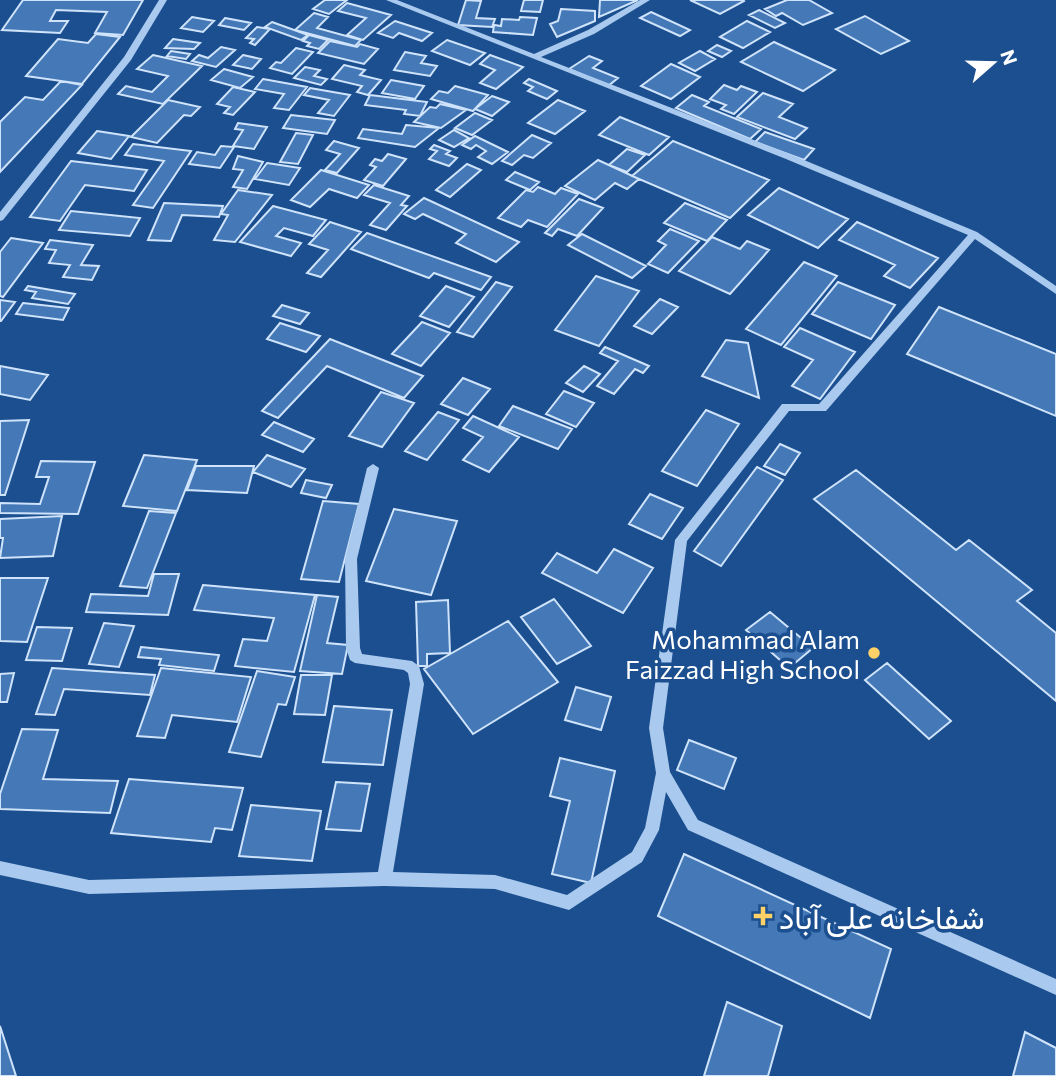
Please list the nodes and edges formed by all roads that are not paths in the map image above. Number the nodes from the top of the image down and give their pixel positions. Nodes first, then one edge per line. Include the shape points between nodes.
1 (163, 0) edge
2 (390, 0) edge
3 (646, 0) edge
4 (533, 57) junction
5 (0, 218) edge
6 (974, 234) junction
7 (1056, 291) edge
8 (373, 468) dead end
9 (663, 773) junction
10 (0, 868) edge
11 (384, 879) junction
12 (1056, 987) edge

1 - 5 street via 128,58
2 - 4 street
3 - 4 street via 618,19
4 - 6 street
6 - 7 street
6 - 9 street via 821,408 786,407 681,540 656,728
8 - 11 street via 351,559 355,656 407,665 414,670 418,684
9 - 11 street via 652,830 637,857 569,903 495,882
9 - 12 street via 693,825
10 - 11 street via 89,887

